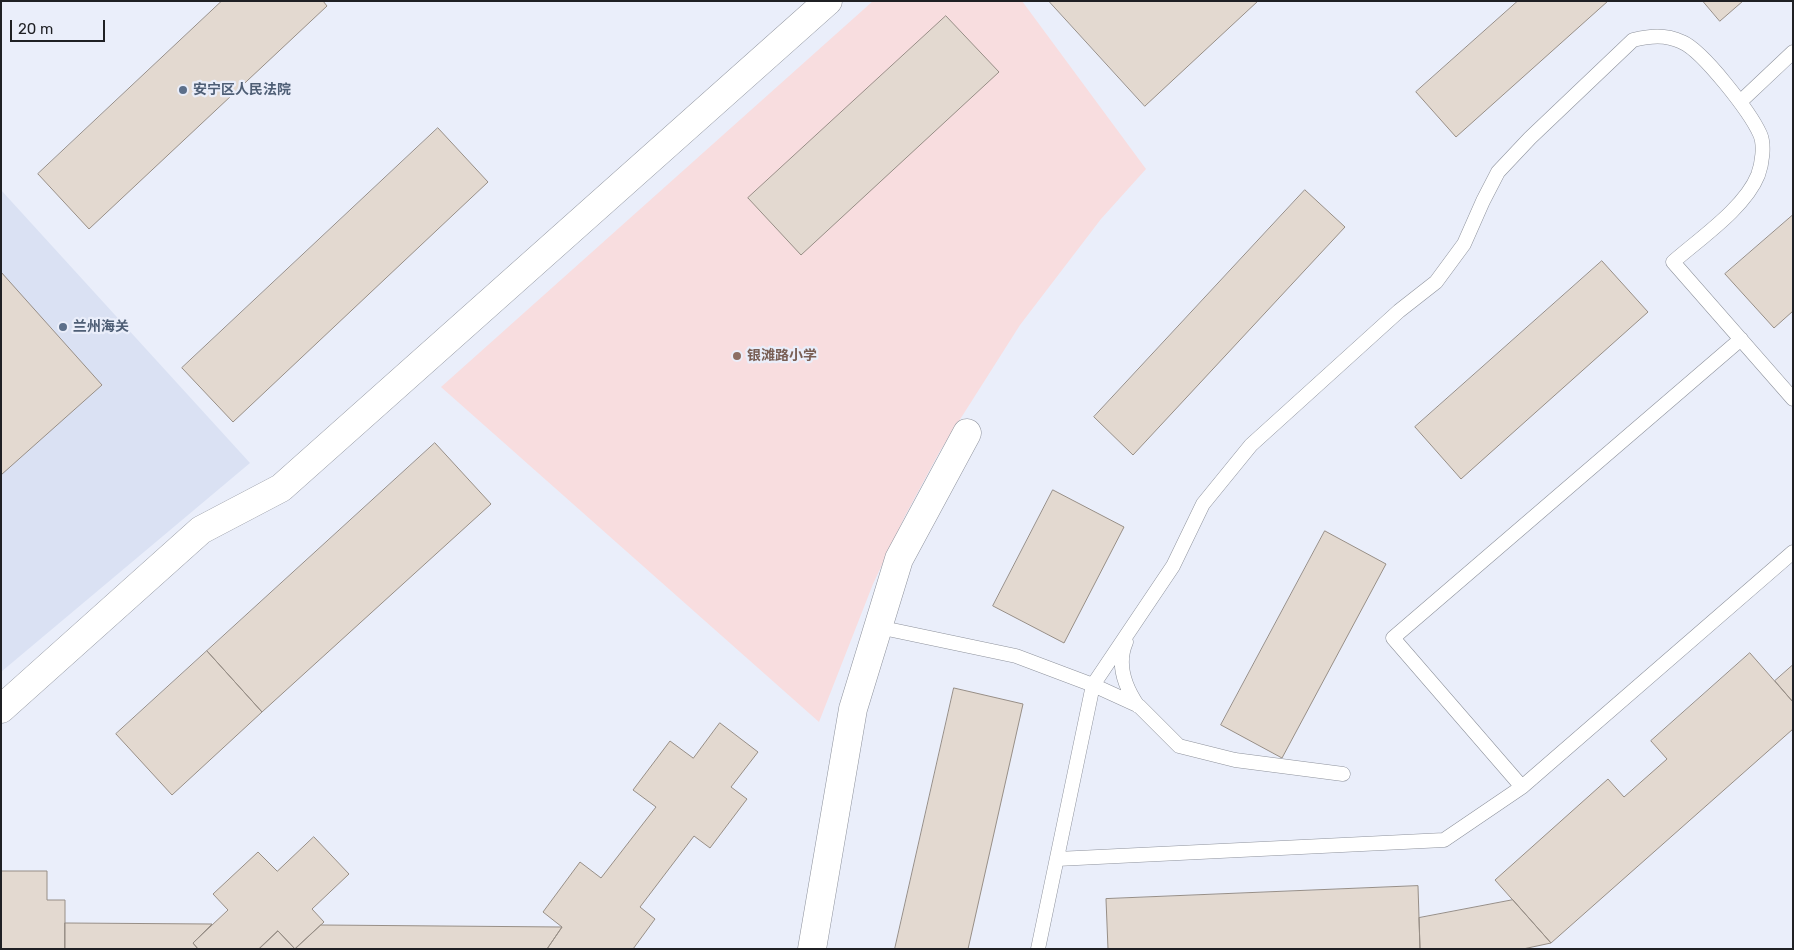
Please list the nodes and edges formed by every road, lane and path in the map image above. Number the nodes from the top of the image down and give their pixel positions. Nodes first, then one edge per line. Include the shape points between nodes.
1 (828, 1) edge
2 (1793, 52) edge
3 (1740, 102) junction
4 (1741, 339) junction
5 (1791, 392) edge
6 (967, 433) dead end
7 (1793, 552) edge
8 (878, 628) junction
9 (1131, 631) junction
10 (1093, 685) junction
11 (1139, 706) junction
12 (1, 708) edge
13 (1342, 774) dead end
14 (1522, 787) junction
15 (1057, 859) junction
16 (812, 949) edge
17 (1038, 949) edge

1 - 12 street via 281,488 202,530
2 - 3 lane
3 - 4 lane via 1761,135 1762,156 1758,175 1735,207 1673,262
3 - 9 lane via 1697,51 1683,42 1650,36 1633,40 1498,172 1464,244 1436,282 1399,311 1251,445 1204,504 1173,566
4 - 5 lane
4 - 14 lane via 1393,638
6 - 8 street via 899,559
7 - 14 lane
8 - 10 lane via 1016,656
8 - 16 street via 852,709
9 - 10 lane
9 - 11 lane via 1123,650 1122,670 1127,690
10 - 11 lane
10 - 15 lane
11 - 13 lane via 1179,746 1235,760
14 - 15 lane via 1444,840
15 - 17 lane

